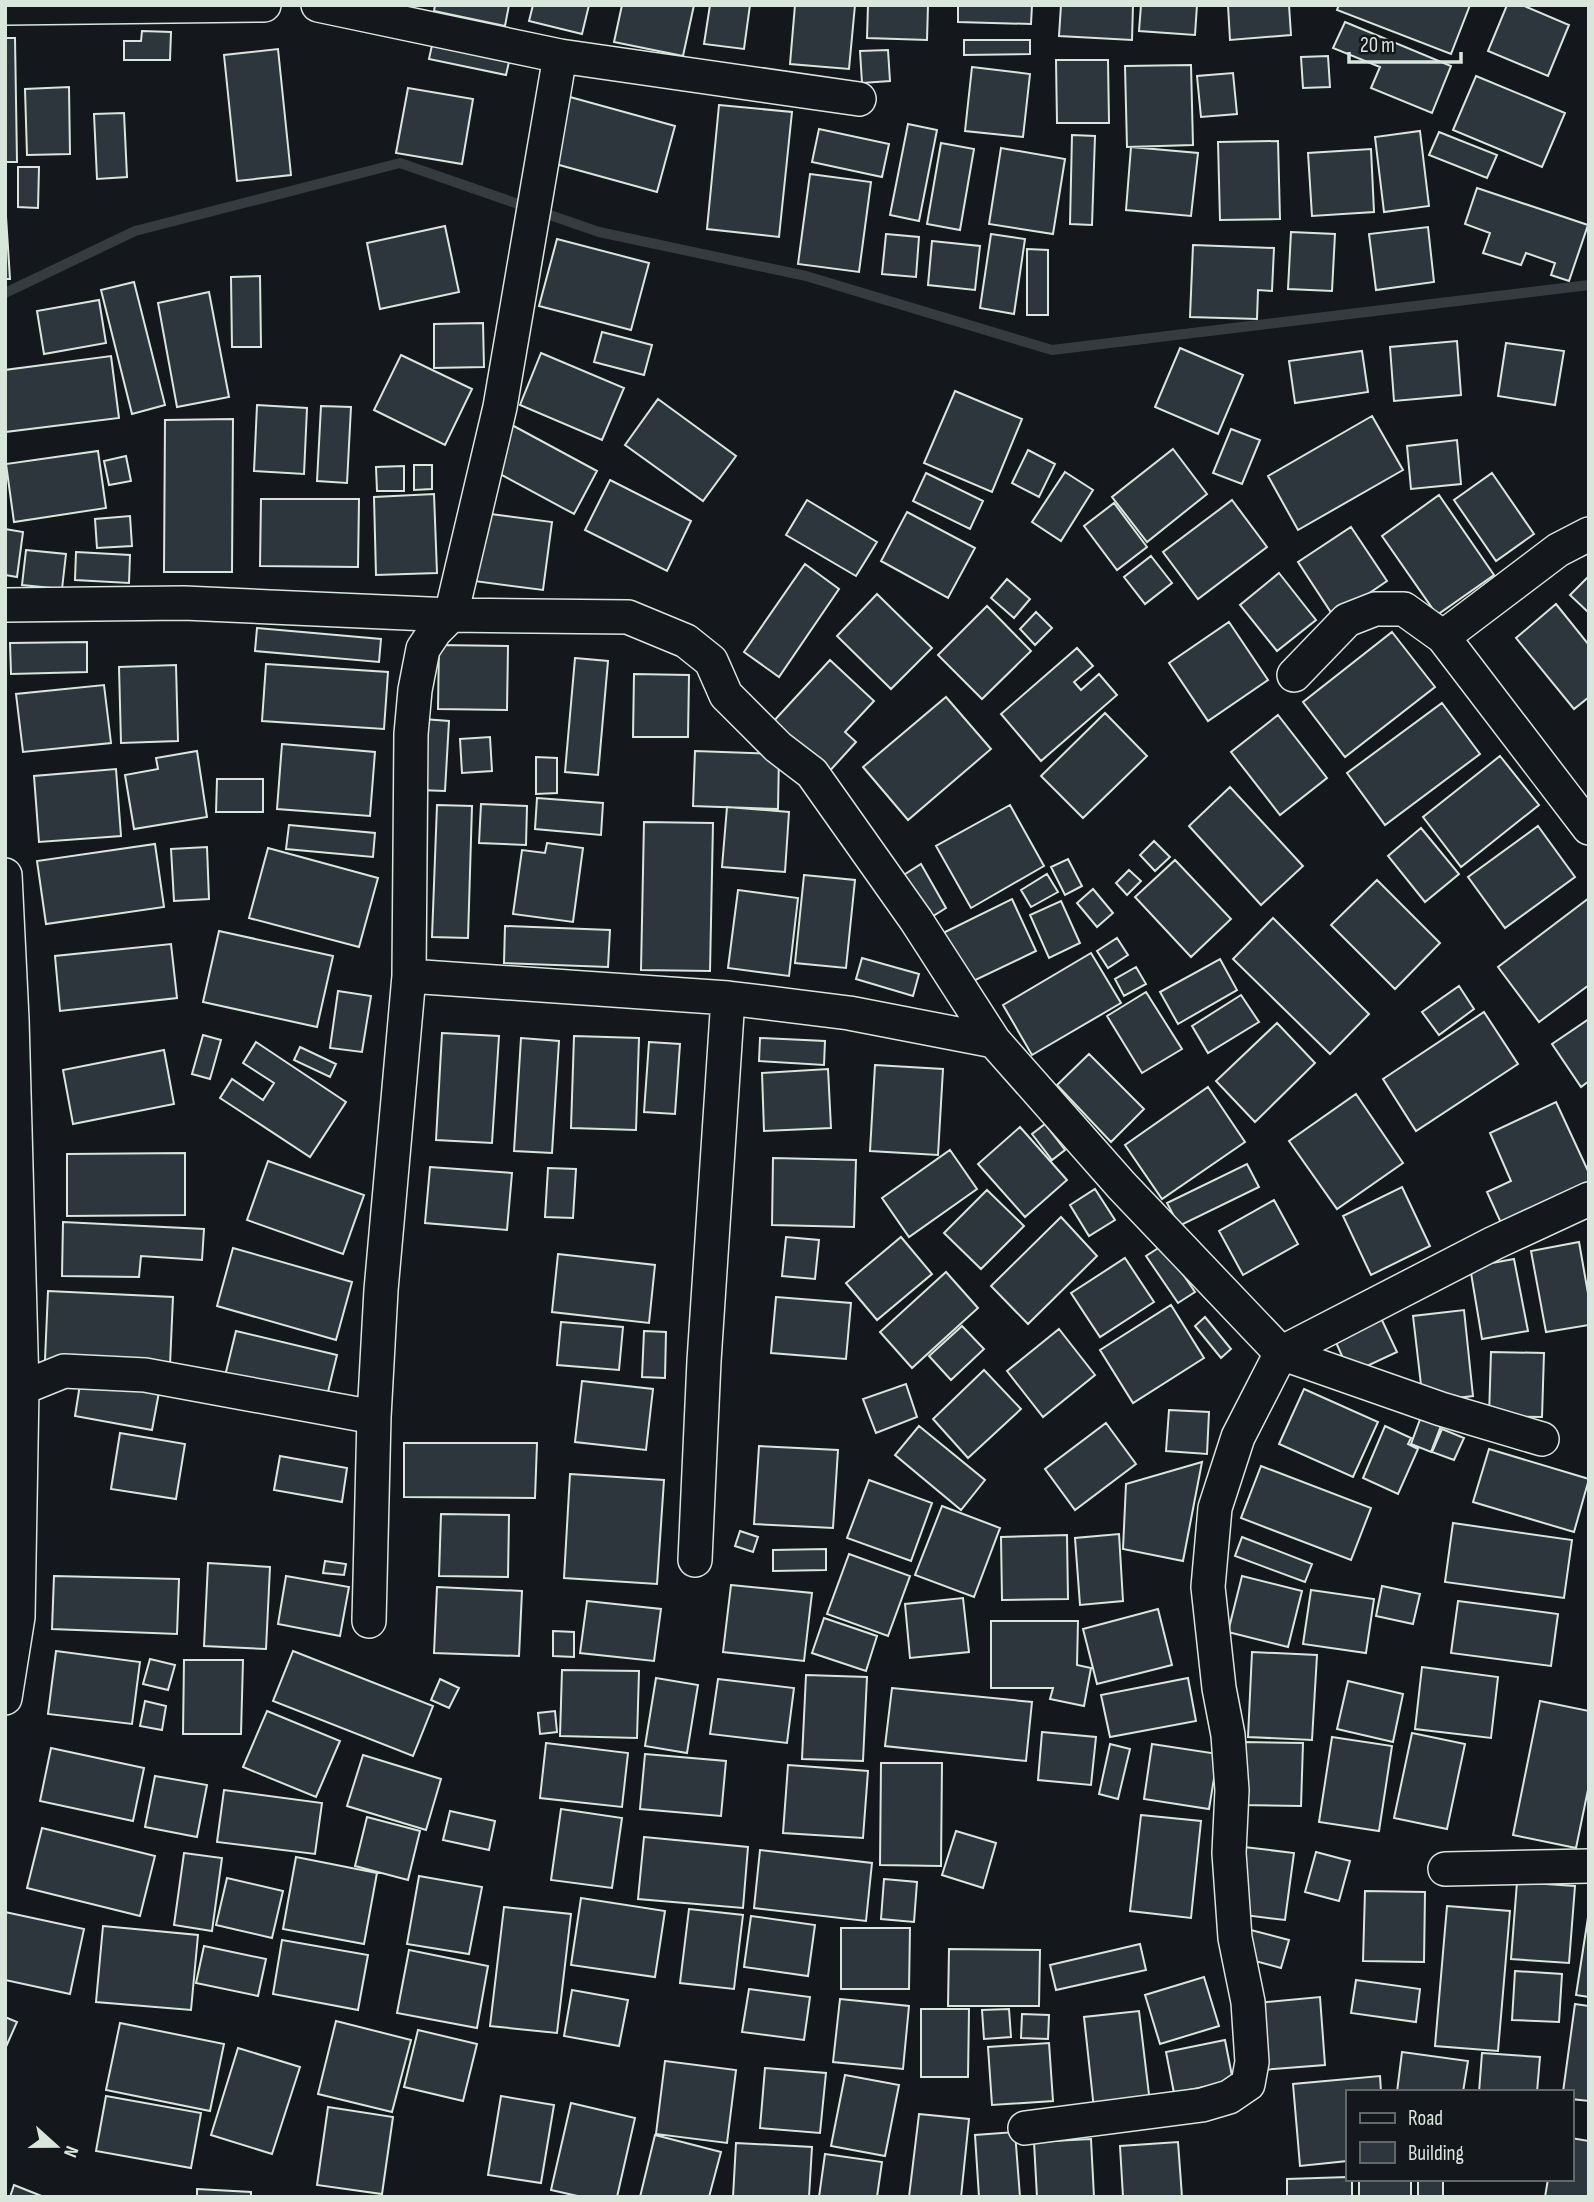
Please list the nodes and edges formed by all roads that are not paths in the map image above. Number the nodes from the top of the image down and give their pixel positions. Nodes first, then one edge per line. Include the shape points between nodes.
1 (264, 5) edge
2 (318, 5) edge
3 (5, 8) edge
4 (560, 56) junction
5 (859, 99) dead end
6 (1589, 534) edge
7 (5, 605) edge
8 (451, 615) junction
9 (1443, 637) junction
10 (1294, 675) dead end
11 (1589, 828) edge
12 (5, 875) edge
13 (409, 976) junction
14 (728, 998) junction
15 (994, 1041) junction
16 (1589, 1199) edge
17 (1281, 1353) junction
18 (13, 1387) edge
19 (374, 1417) junction
20 (1542, 1439) dead end
21 (695, 1560) dead end
22 (369, 1621) dead end
23 (5, 1698) edge
24 (1589, 1866) edge
25 (1446, 1869) dead end
26 (1026, 2128) dead end

1 - 3 street
2 - 4 street
4 - 5 street
4 - 8 street via 500,407
6 - 9 street via 1558,550
7 - 8 street via 184,603
8 - 13 street via 423,649 415,690
8 - 15 street via 628,617 686,641 711,661 726,695 778,747 812,773
9 - 10 street via 1404,609 1375,609 1347,620
9 - 11 street
12 - 18 street via 12,1019
13 - 14 street
13 - 19 street
14 - 15 street via 849,1013
14 - 21 street
15 - 17 street via 1122,1186
16 - 17 street
17 - 20 street
17 - 26 street via 1238,1437 1215,1508 1208,1587 1233,1790 1229,1853 1235,1938 1248,2002 1252,2062 1248,2084 1229,2097 1202,2105
18 - 19 street via 64,1371 145,1375
18 - 23 street via 18,1617
19 - 22 street
24 - 25 street

